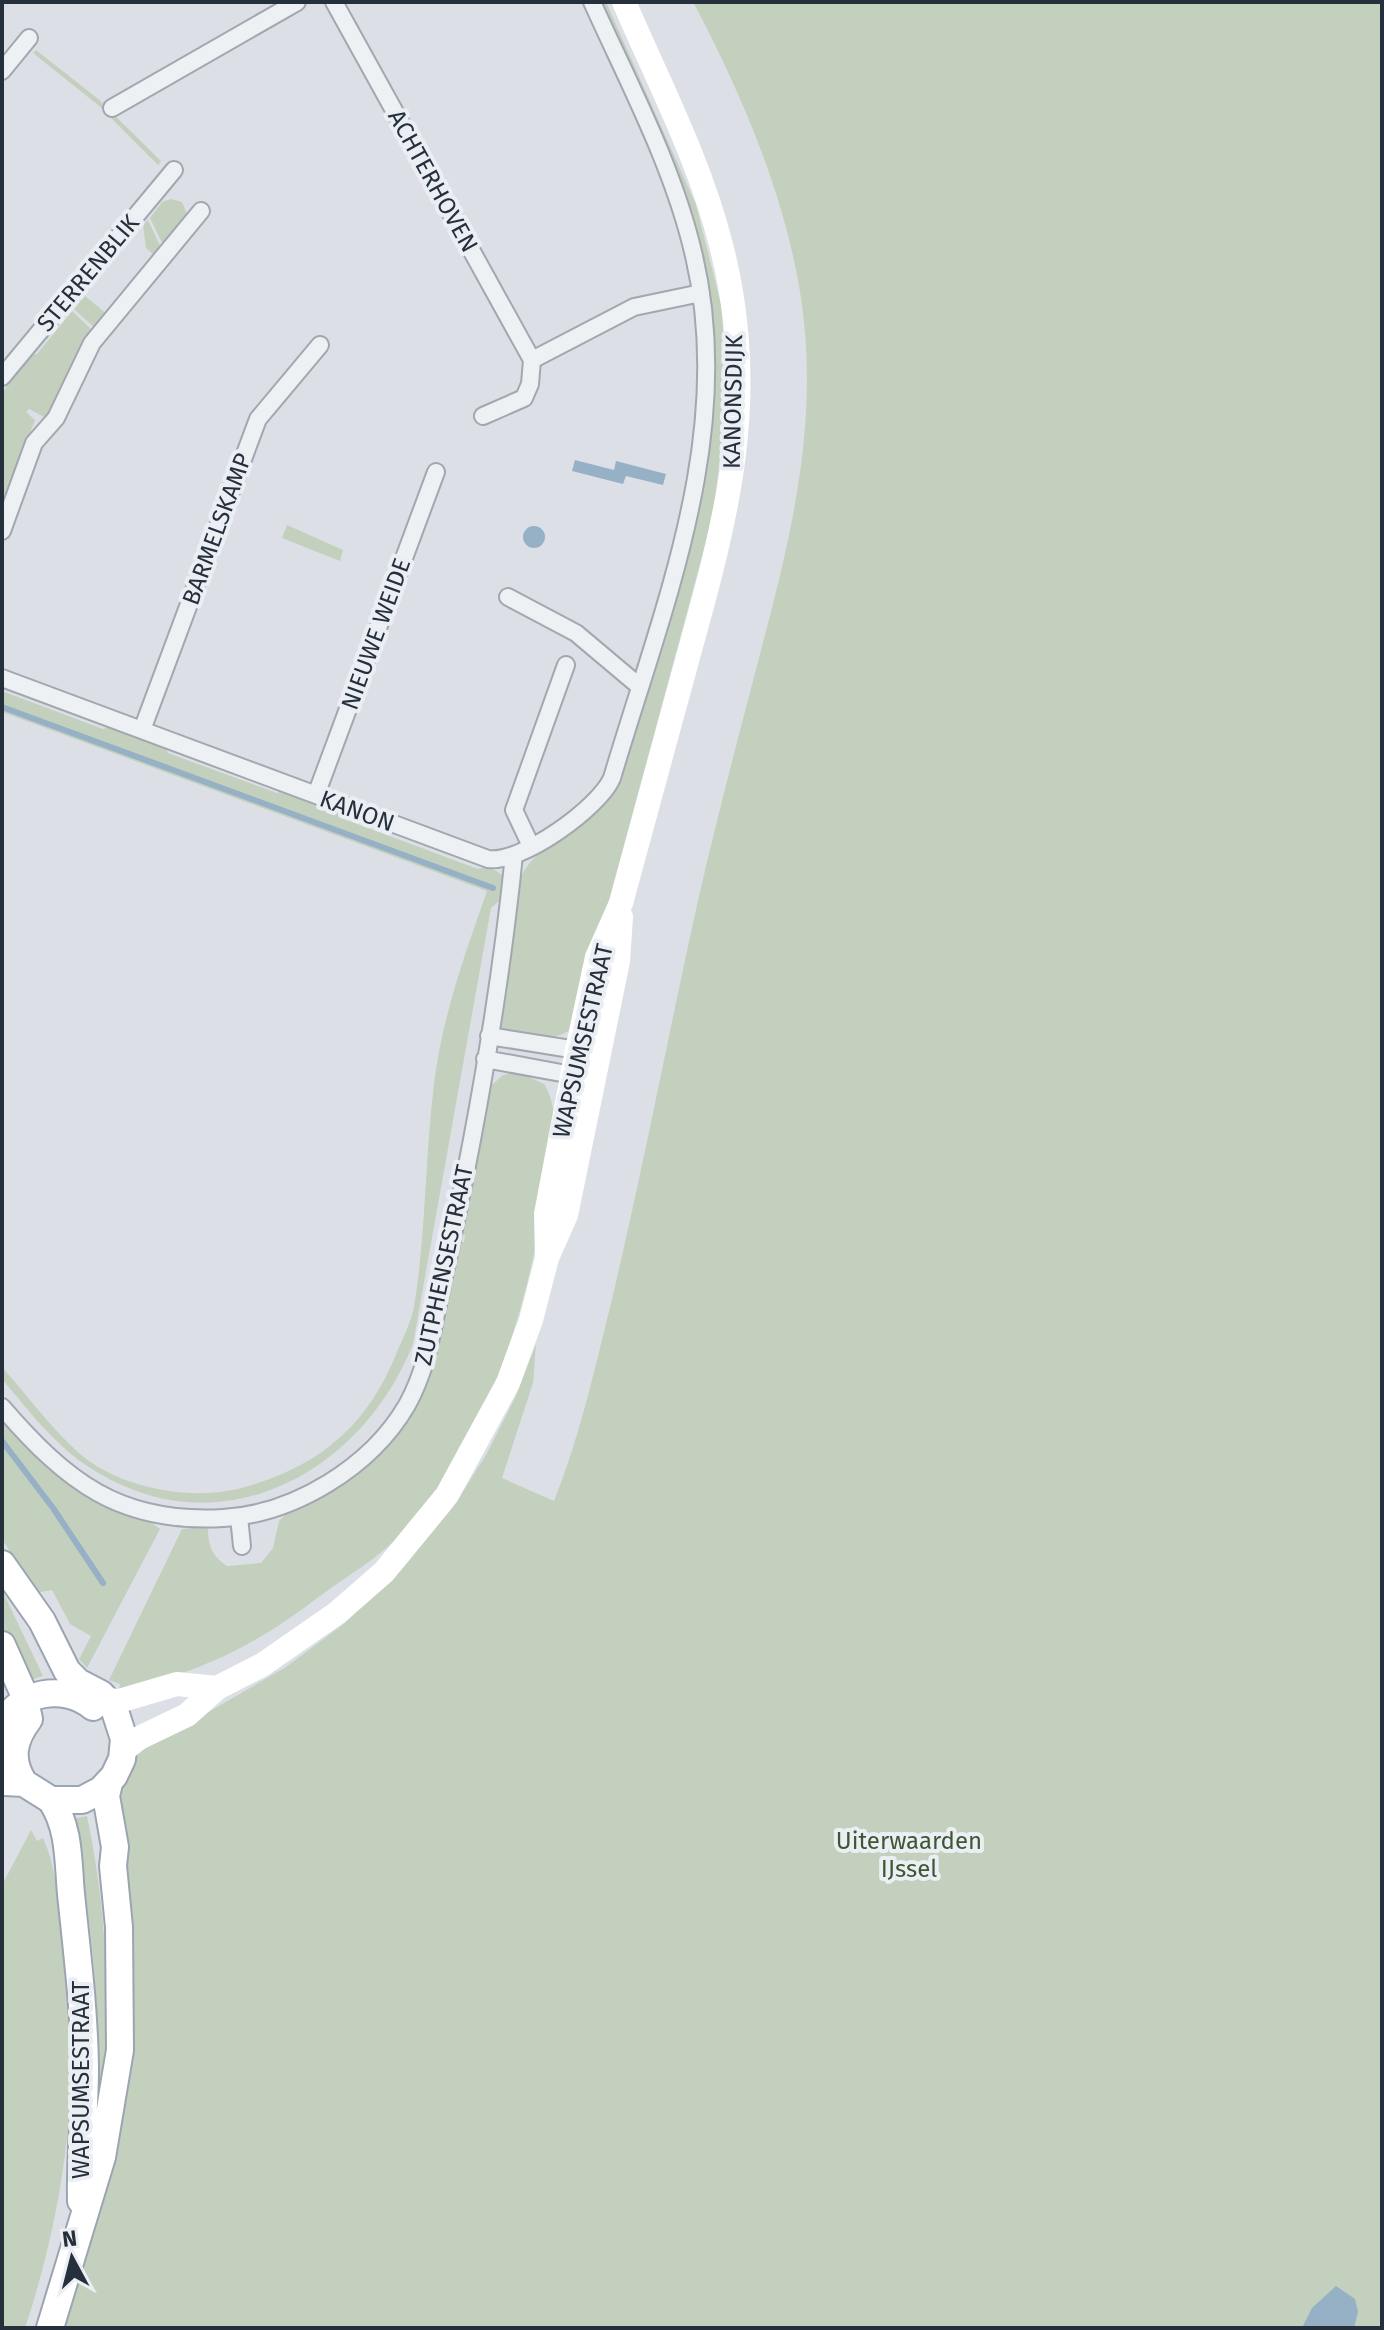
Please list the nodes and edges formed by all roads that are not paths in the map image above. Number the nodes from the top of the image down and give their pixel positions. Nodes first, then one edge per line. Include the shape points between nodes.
1 (297, 2) edge
2 (334, 2) edge
3 (592, 2) edge
4 (624, 2) edge
5 (29, 38) dead end
6 (2, 71) edge
7 (112, 108) dead end
8 (174, 170) dead end
9 (201, 211) dead end
10 (701, 293) junction
11 (320, 345) dead end
12 (532, 360) junction
13 (2, 377) edge
14 (483, 416) dead end
15 (436, 472) dead end
16 (2, 531) edge
17 (508, 597) dead end
18 (566, 665) dead end
19 (2, 678) edge
20 (639, 686) junction
21 (142, 730) junction
22 (316, 795) junction
23 (531, 846) junction
24 (514, 855) junction
25 (621, 903) junction
26 (489, 1036) junction
27 (577, 1050) junction
28 (485, 1059) junction
29 (598, 1067) junction
30 (572, 1075) junction
31 (547, 1258) junction
32 (2, 1407) edge
33 (239, 1517) junction
34 (242, 1546) dead end
35 (9, 1575) edge
36 (2, 1645) edge
37 (2, 1676) edge
38 (73, 1688) junction
39 (217, 1688) junction
40 (13, 1712) edge
41 (110, 1712) junction
42 (124, 1750) junction
43 (8, 1780) edge
44 (100, 1790) junction
45 (42, 1805) junction
46 (82, 2221) junction
47 (50, 2328) edge

1 - 7 street
2 - 12 street, ACHTERHOVEN
3 - 10 street, KANONSDIJK via 678,201
4 - 25 street, KANONSDIJK via 699,178 721,244 739,362 734,472 720,542
5 - 6 street
8 - 13 street, STERRENBLIK
9 - 16 street via 92,343 56,418 34,443
10 - 12 street via 634,307
10 - 20 street, KANONSDIJK via 707,405 699,473
11 - 21 street, BARMELSKAMP via 258,419
12 - 14 street via 524,398
15 - 22 street, NIEUWE WEIDE
17 - 20 street via 576,633
18 - 23 street via 514,806
19 - 21 street, KANON
20 - 23 street, KANONSDIJK via 608,788 560,830
21 - 22 street, KANON
22 - 24 street, KANON via 488,859
23 - 24 street, KANON
24 - 26 street, ZUTPHENSESTRAAT
25 - 27 street, WAPSUMSESTRAAT via 597,957
25 - 29 street, WAPSUMSESTRAAT via 618,961
26 - 27 street
26 - 28 street, ZUTPHENSESTRAAT
27 - 29 street
27 - 30 street, WAPSUMSESTRAAT
28 - 30 street
28 - 33 street, ZUTPHENSESTRAAT via 432,1337 406,1407 360,1459 331,1481 294,1501
29 - 30 street
29 - 31 street, WAPSUMSESTRAAT via 566,1215
30 - 31 street, WAPSUMSESTRAAT via 546,1214
31 - 39 street, WAPSUMSESTRAAT via 508,1383 447,1495 423,1527 384,1572 337,1613 262,1665
32 - 33 street, ZUTPHENSESTRAAT via 43,1453 84,1487 125,1505 180,1518
33 - 34 street
35 - 38 main road via 42,1621
36 - 40 main road
37 - 40 main road
38 - 40 main road
38 - 41 main road
39 - 41 street via 177,1684 119,1701
39 - 42 street, WAPSUMSESTRAAT via 187,1715
40 - 43 main road via 29,1719 18,1736
41 - 42 main road
41 - 44 main road via 107,1751 91,1777
42 - 44 main road
43 - 45 main road, WAPSUMSESTRAAT via 17,1798
44 - 45 main road via 72,1802
44 - 46 main road, WAPSUMSESTRAAT via 115,1847 120,2050 102,2157
45 - 46 main road, WAPSUMSESTRAAT via 71,1891 82,1981
46 - 47 main road, WAPSUMSESTRAAT

